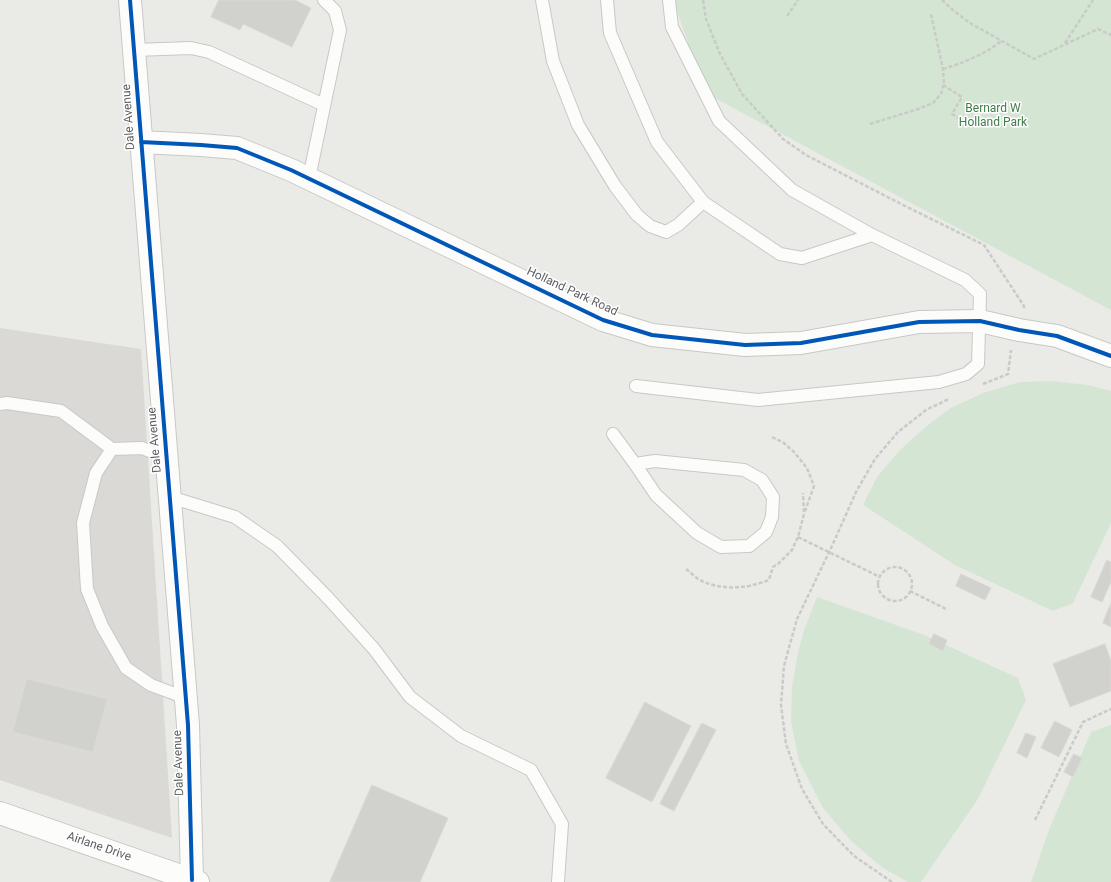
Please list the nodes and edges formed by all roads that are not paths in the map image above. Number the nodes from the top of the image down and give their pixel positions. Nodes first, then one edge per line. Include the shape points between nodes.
1 (130, 0) edge
2 (324, 0) edge
3 (542, 0) edge
4 (607, 0) edge
5 (669, 0) edge
6 (134, 50) junction
7 (324, 105) junction
8 (141, 142) junction
9 (309, 178) junction
10 (703, 202) junction
11 (872, 234) junction
12 (980, 321) junction
13 (1111, 356) edge
14 (636, 386) dead end
15 (0, 404) edge
16 (613, 434) dead end
17 (112, 449) junction
18 (167, 458) junction
19 (636, 464) junction
20 (170, 497) junction
21 (186, 698) junction
22 (0, 813) edge
23 (195, 881) edge
24 (558, 882) edge

1 - 6 street, Dale Avenue
2 - 7 lane via 335,11 340,30
3 - 10 lane via 553,61 578,125 636,215 650,226 666,232 678,225
4 - 10 lane via 610,33 657,142
5 - 11 lane via 672,27 719,121 792,190
6 - 7 lane via 191,48 209,52
6 - 8 street, Dale Avenue
7 - 9 lane
8 - 9 street, Holland Park Road via 237,148
8 - 18 street, Dale Avenue
9 - 12 street, Holland Park Road via 603,320 652,335 745,345 801,343 919,322
10 - 11 lane via 780,254 802,258
11 - 12 lane via 965,280 980,294
12 - 13 street, Holland Park Road via 1057,336
12 - 14 lane via 978,364 966,374 939,382 758,400
15 - 17 lane via 61,411
16 - 19 lane
17 - 18 lane via 142,448
17 - 21 lane via 96,474 82,523 87,589 102,626 126,668 151,685
18 - 20 street, Dale Avenue
19 - 19 lane via 656,495 697,533 721,547 749,546 766,532 772,517 773,496 762,480 744,470 655,461
20 - 21 street, Dale Avenue
20 - 24 lane via 235,517 278,546 374,649 410,697 461,736 531,770 562,824
21 - 23 street, Dale Avenue
22 - 23 street, Airlane Drive

